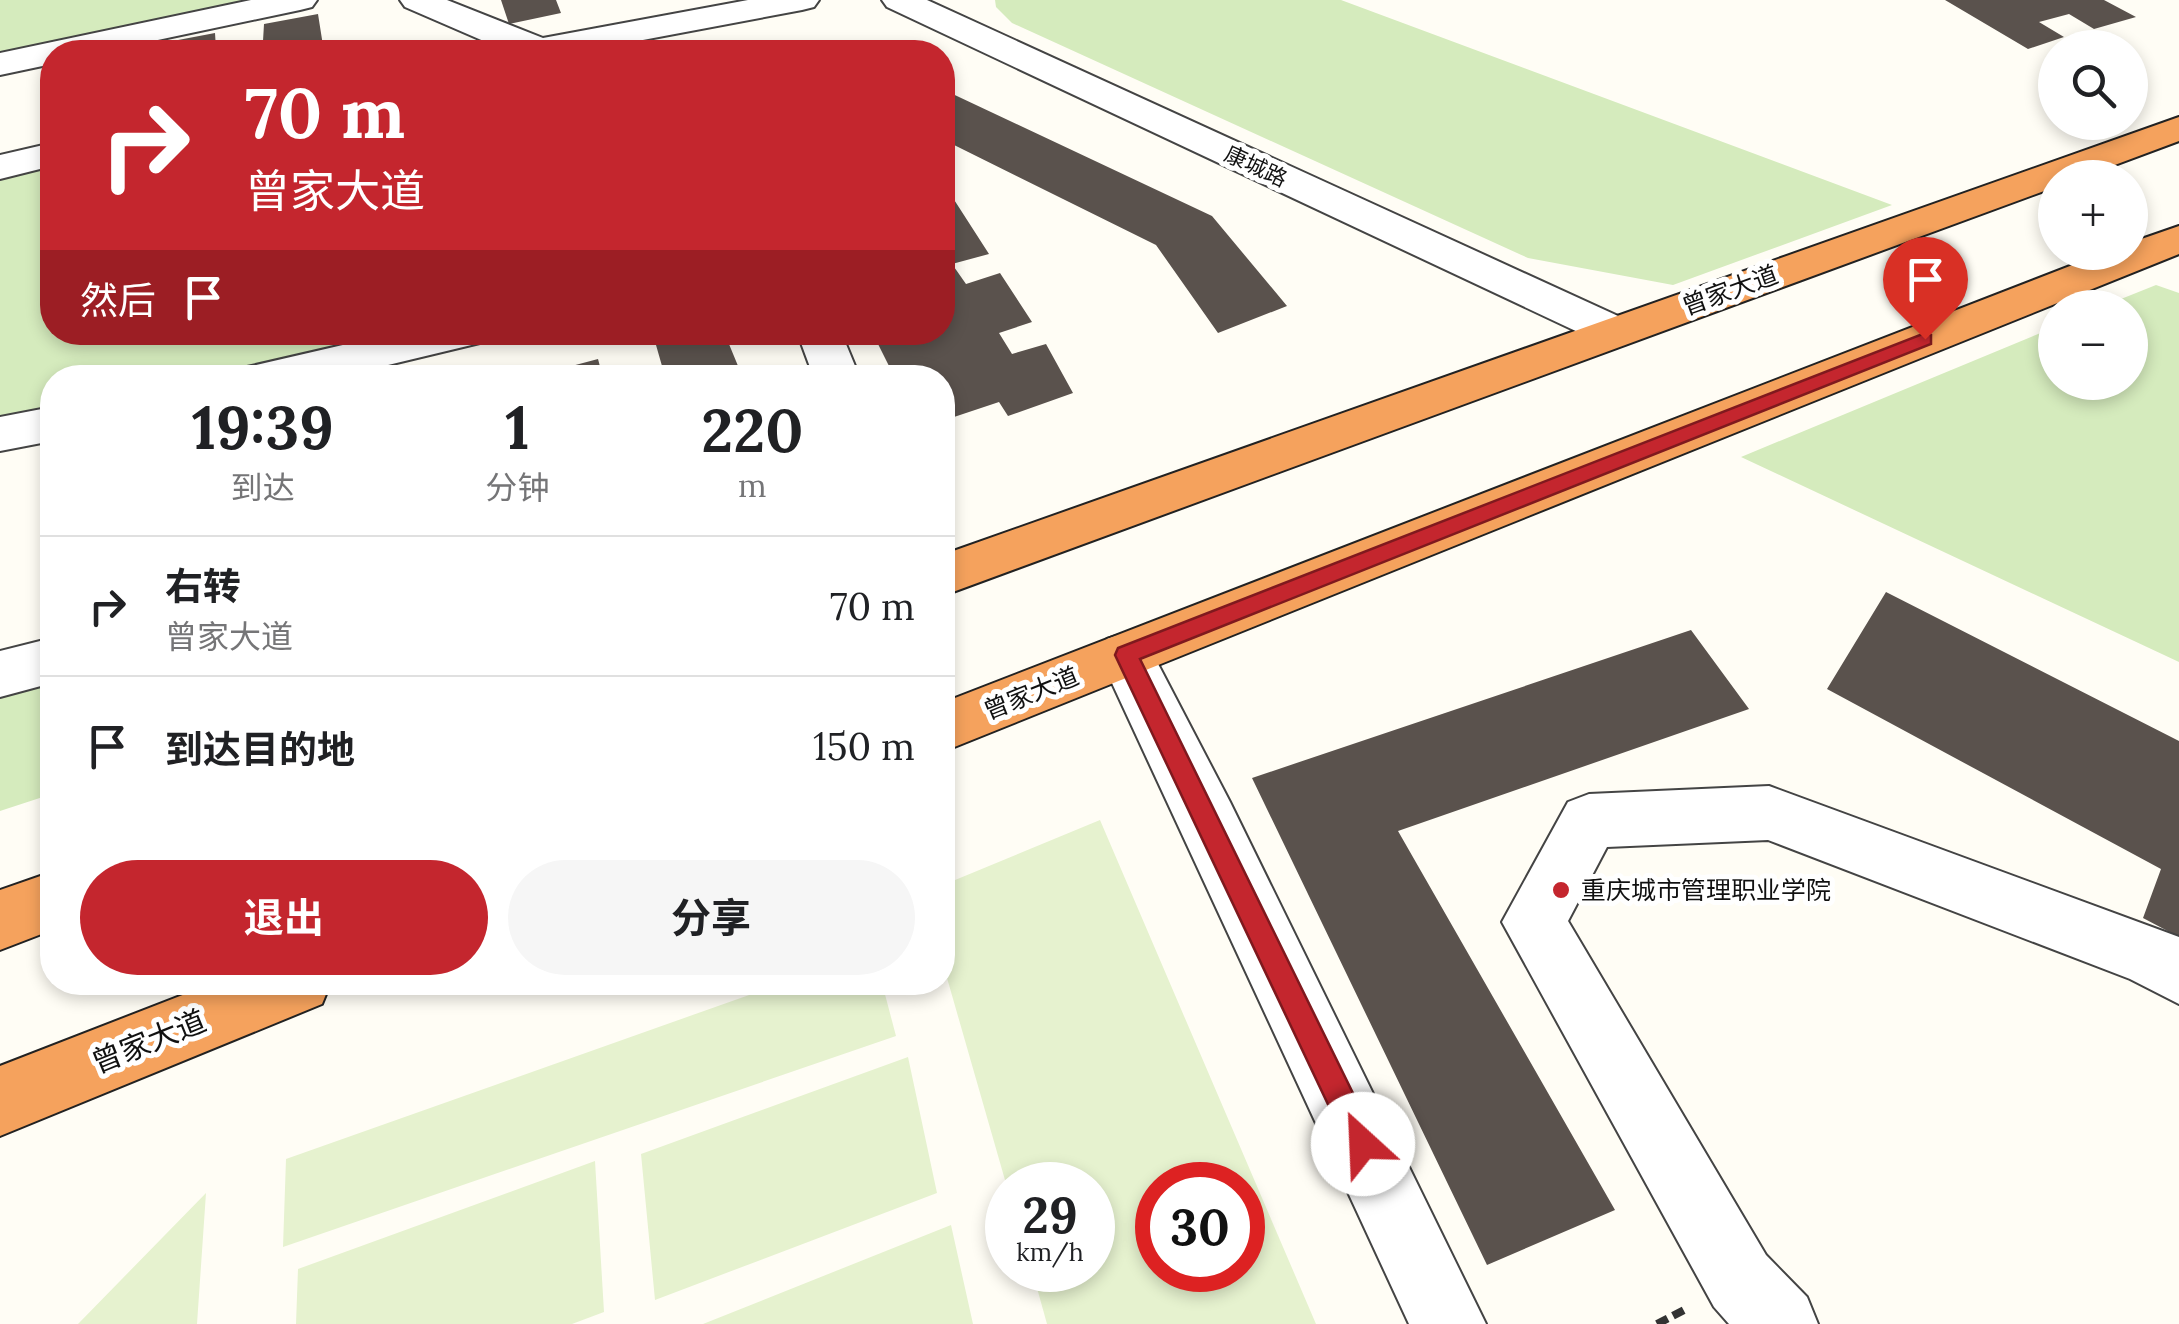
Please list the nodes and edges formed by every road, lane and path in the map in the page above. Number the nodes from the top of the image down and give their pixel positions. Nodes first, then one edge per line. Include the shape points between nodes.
1 (300, 0) edge
2 (416, 0) edge
3 (802, 0) edge
4 (900, 0) edge
5 (114, 40) edge
6 (512, 40) edge
7 (595, 40) edge
8 (40, 56) edge
9 (0, 64) edge
10 (2179, 128) edge
11 (40, 158) edge
12 (0, 167) edge
13 (2179, 239) edge
14 (1614, 332) junction
15 (410, 345) edge
16 (321, 365) edge
17 (40, 426) edge
18 (0, 434) edge
19 (955, 571) edge
20 (1126, 655) junction
21 (40, 664) edge
22 (0, 674) edge
23 (955, 723) edge
24 (40, 905) edge
25 (0, 920) edge
26 (2179, 973) edge
27 (266, 995) edge
28 (0, 1101) edge
29 (1448, 1324) edge
30 (1780, 1324) edge

1 - 5 street
2 - 6 street
3 - 7 street
4 - 14 street, 康城路
8 - 9 street
10 - 14 highway, 曾家大道
11 - 12 street
13 - 20 highway, 曾家大道
14 - 19 highway, 曾家大道
15 - 16 street
17 - 18 street
20 - 23 highway, 曾家大道
20 - 29 street
21 - 22 street
24 - 25 highway
26 - 30 street via 2152,956 1770,813 1589,821 1534,922 1740,1281
27 - 28 highway, 曾家大道

